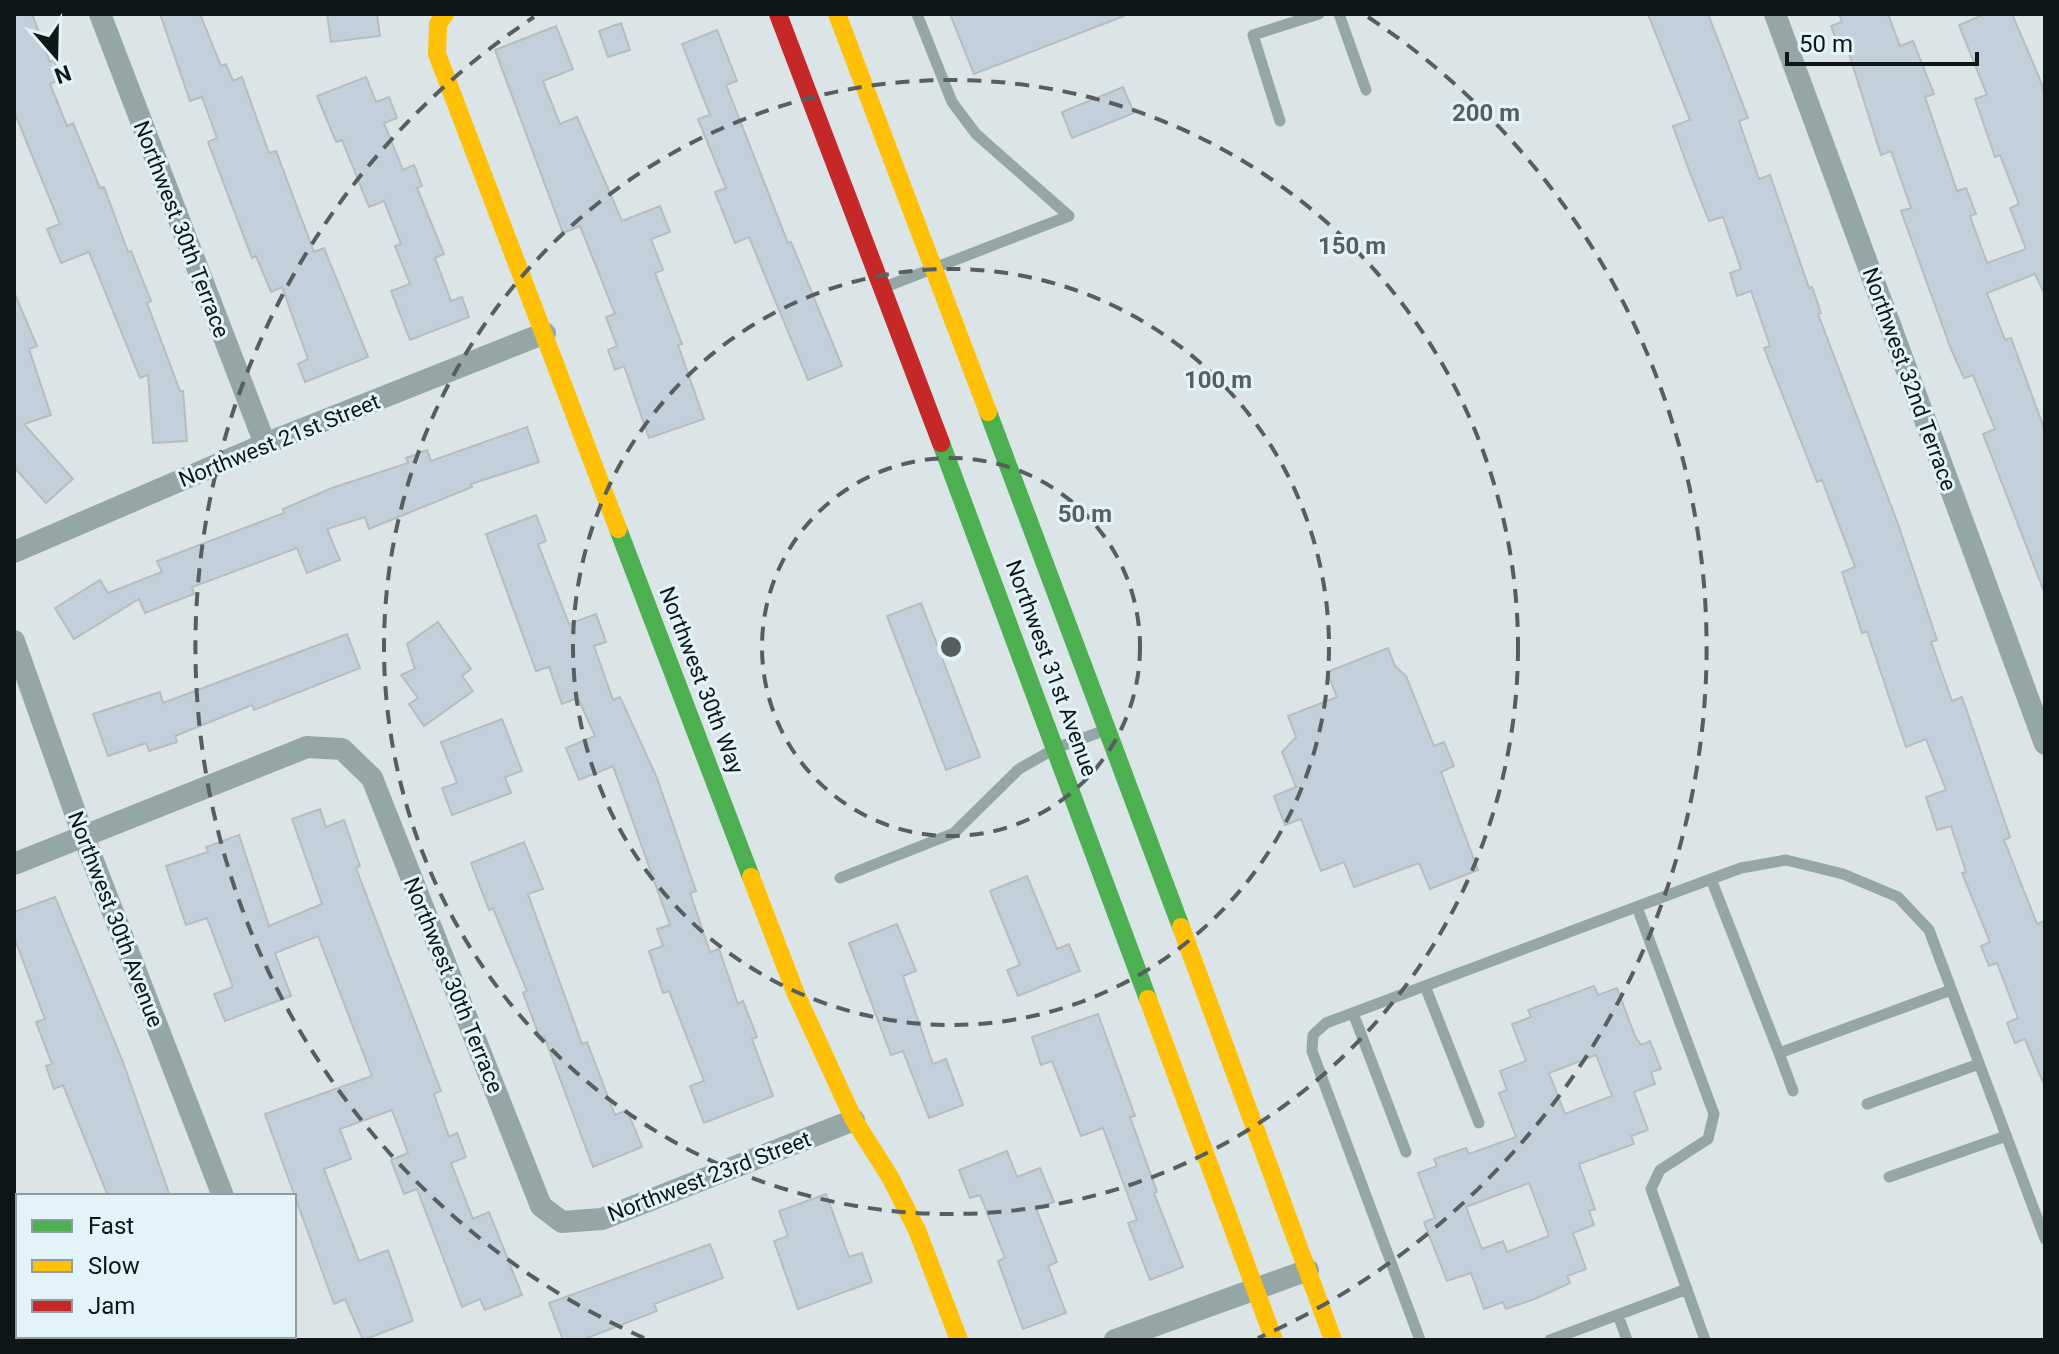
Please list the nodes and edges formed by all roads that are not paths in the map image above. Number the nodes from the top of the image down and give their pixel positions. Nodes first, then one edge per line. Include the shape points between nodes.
1 (100, 14) edge
2 (778, 14) edge
3 (837, 14) edge
4 (917, 14) edge
5 (1319, 14) edge
6 (1339, 14) edge
7 (1775, 14) edge
8 (442, 19) edge
9 (1366, 90) dead end
10 (1280, 121) dead end
11 (935, 268) junction
12 (884, 288) junction
13 (545, 333) junction
14 (265, 444) junction
15 (14, 552) edge
16 (14, 641) edge
17 (1108, 729) junction
18 (2045, 744) edge
19 (1056, 748) junction
20 (83, 835) junction
21 (14, 864) edge
22 (840, 878) dead end
23 (1711, 879) junction
24 (1637, 907) junction
25 (1425, 986) junction
26 (1951, 990) junction
27 (1353, 1013) junction
28 (1779, 1053) junction
29 (1979, 1064) junction
30 (1793, 1091) dead end
31 (1867, 1104) dead end
32 (854, 1120) junction
33 (1479, 1123) dead end
34 (2006, 1136) junction
35 (1406, 1152) dead end
36 (1889, 1177) dead end
37 (222, 1194) edge
38 (562, 1222) joint
39 (2045, 1239) edge
40 (1308, 1270) junction
41 (1255, 1289) junction
42 (1687, 1289) junction
43 (1618, 1315) junction
44 (1557, 1339) edge
45 (959, 1340) edge
46 (1115, 1340) edge
47 (1274, 1340) edge
48 (1333, 1340) edge
49 (1420, 1340) edge
50 (1627, 1340) edge
51 (1705, 1340) edge

1 - 14 street, Northwest 30th Terrace
2 - 12 main road, Northwest 31st Avenue
3 - 11 main road, Northwest 31st Avenue
4 - 11 lane via 952,102 976,134 1069,216
5 - 10 lane via 1253,35
6 - 9 lane
7 - 18 street, Northwest 32nd Terrace
8 - 13 main road, Northwest 30th Way via 437,54
11 - 12 lane
11 - 17 main road, Northwest 31st Avenue
12 - 19 main road, Northwest 31st Avenue
13 - 14 street, Northwest 21st Street
13 - 32 main road, Northwest 30th Way via 796,994
14 - 15 street, Northwest 21st Street
16 - 20 street, Northwest 30th Avenue
17 - 19 lane
17 - 40 main road, Northwest 31st Avenue
19 - 22 lane via 1019,769 954,833
19 - 41 main road, Northwest 31st Avenue
20 - 21 street
20 - 37 street, Northwest 30th Avenue
20 - 38 street, Northwest 30th Terrace via 307,747 342,749 372,778 541,1206
23 - 24 lane
23 - 26 lane via 1786,860 1843,874 1898,897 1929,930
23 - 28 lane
24 - 25 lane
24 - 42 lane via 1714,1114 1708,1139 1660,1170 1651,1189
25 - 27 lane
25 - 33 lane
26 - 28 lane
26 - 29 lane
27 - 35 lane
27 - 49 lane via 1326,1023 1313,1035 1312,1051
28 - 30 lane
29 - 31 lane
29 - 34 lane
32 - 38 street, Northwest 23rd Street via 602,1219
32 - 45 main road, Northwest 30th Way via 917,1230
34 - 36 lane
34 - 39 lane
40 - 41 street
40 - 48 main road, Northwest 31st Avenue
41 - 46 street
41 - 47 main road, Northwest 31st Avenue
42 - 43 lane
42 - 51 lane
43 - 44 lane
43 - 50 lane

